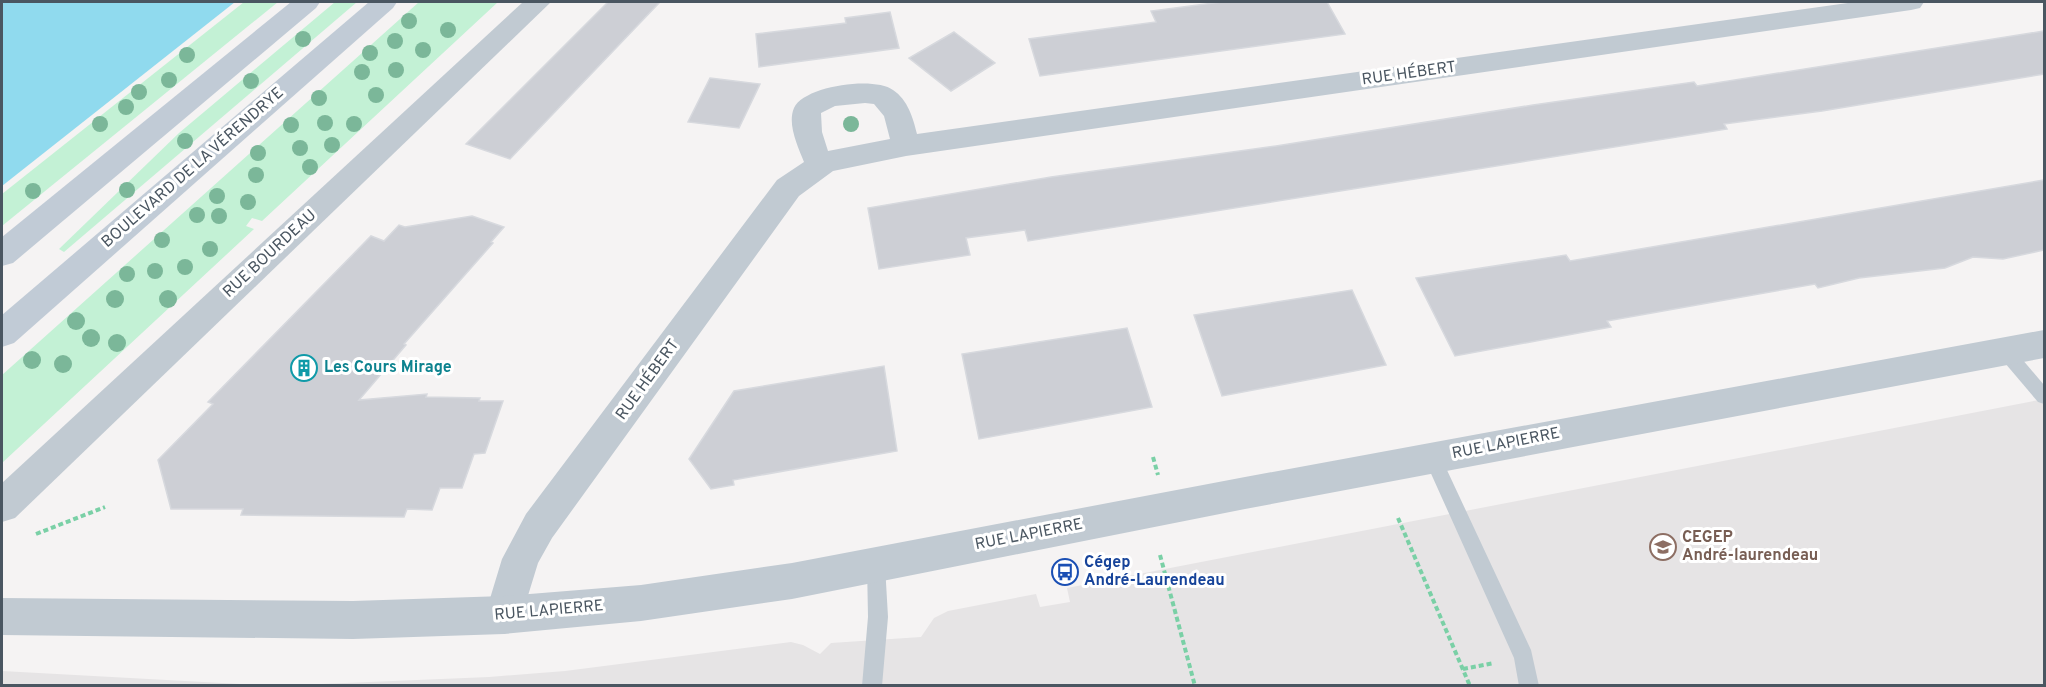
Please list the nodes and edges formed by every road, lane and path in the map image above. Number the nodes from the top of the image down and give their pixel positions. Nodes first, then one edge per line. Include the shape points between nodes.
1 (307, 2) edge
2 (384, 2) edge
3 (538, 2) edge
4 (1911, 2) edge
5 (906, 146) junction
6 (820, 165) junction
7 (2, 254) edge
8 (2, 334) edge
9 (2044, 344) edge
10 (2005, 351) junction
11 (2044, 397) edge
12 (1433, 458) junction
13 (2, 506) edge
14 (105, 507) dead end
15 (1398, 518) dead end
16 (36, 534) dead end
17 (1160, 555) dead end
18 (876, 565) junction
19 (504, 615) junction
20 (2, 617) edge
21 (1494, 663) dead end
22 (1463, 669) junction
23 (872, 686) edge
24 (1195, 686) edge
25 (1470, 686) edge
26 (1529, 686) edge

1 - 7 main road
2 - 8 main road, BOULEVARD DE LA VÉRENDRYE
3 - 13 street, RUE BOURDEAU
4 - 5 street, RUE HÉBERT
5 - 6 street, RUE HÉBERT
5 - 6 street via 897,113 883,96 863,93 821,99 807,110 810,143
6 - 19 street, RUE HÉBERT via 788,188 539,526 521,560
9 - 10 street, RUE LAPIERRE
10 - 11 lane
10 - 12 street, RUE LAPIERRE
12 - 18 street, RUE LAPIERRE
12 - 26 lane via 1524,657
14 - 16 path
15 - 22 path
17 - 24 path
18 - 19 street, RUE LAPIERRE via 661,600
18 - 23 lane via 878,617
19 - 20 street, RUE LAPIERRE via 353,620
21 - 22 path
22 - 25 path

